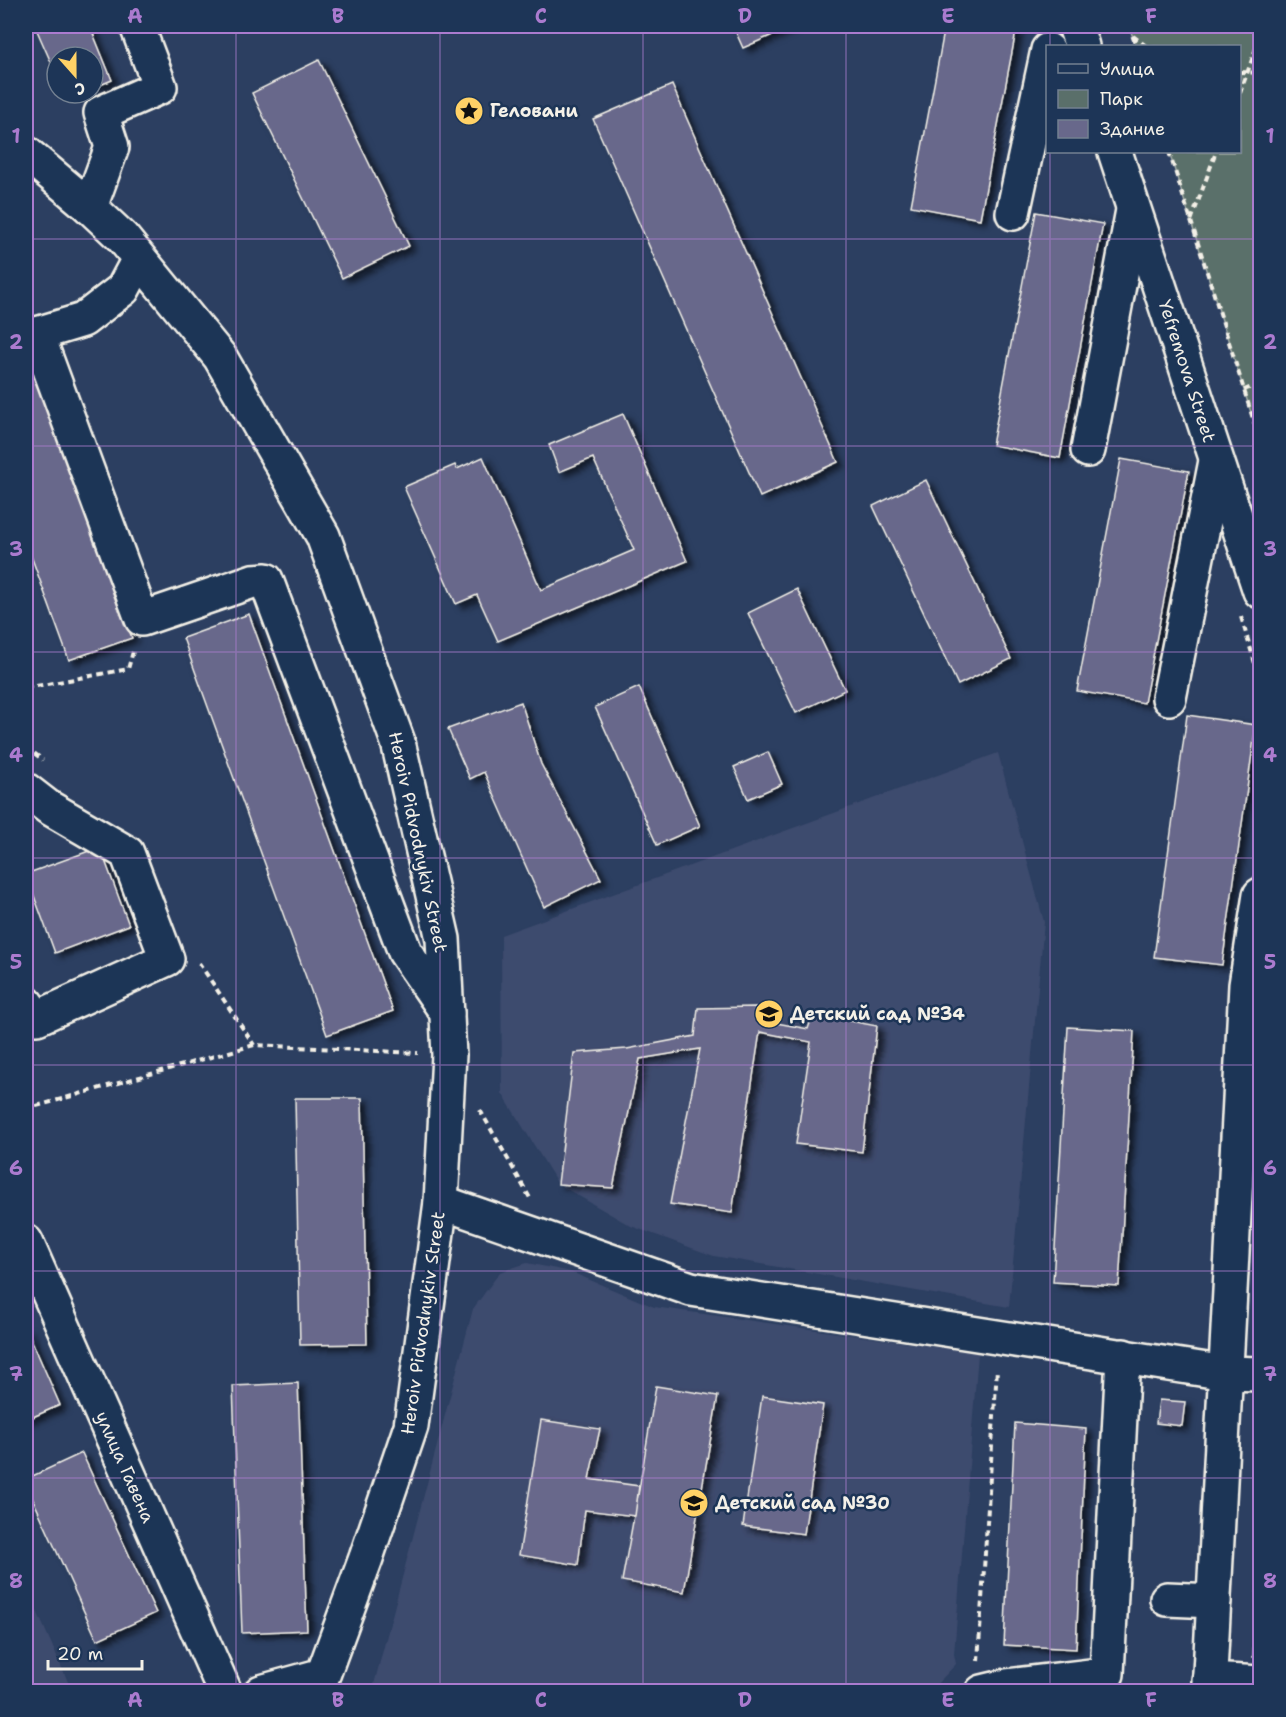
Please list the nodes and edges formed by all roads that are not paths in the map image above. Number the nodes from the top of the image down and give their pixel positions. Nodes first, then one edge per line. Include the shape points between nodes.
1 (137, 26) edge
2 (1053, 26) edge
3 (1075, 26) edge
4 (1049, 45) edge
5 (1082, 45) edge
6 (1046, 57) edge
7 (26, 153) edge
8 (1115, 153) edge
9 (90, 207) junction
10 (1133, 207) junction
11 (1012, 213) dead end
12 (139, 259) junction
13 (31, 336) edge
14 (1088, 450) dead end
15 (1216, 459) junction
16 (1260, 591) edge
17 (1170, 698) dead end
18 (26, 790) edge
19 (1260, 895) edge
20 (26, 1003) edge
21 (447, 1013) junction
22 (441, 1202) junction
23 (26, 1242) edge
24 (1123, 1356) junction
25 (1226, 1373) junction
26 (1260, 1374) edge
27 (1167, 1599) dead end
28 (1214, 1601) junction
29 (980, 1680) edge
30 (1260, 1683) edge
31 (1209, 1686) edge
32 (225, 1692) edge
33 (261, 1692) edge

1 - 9 street via 160,87 101,113 112,147
2 - 4 street
3 - 5 street
6 - 11 street
7 - 9 street, Heroiv Pidvodnykiv Street
8 - 10 street, Yefremova Street
9 - 12 street, Heroiv Pidvodnykiv Street
10 - 14 street
10 - 15 street, Yefremova Street
12 - 13 street via 123,289 83,320
12 - 21 street, Heroiv Pidvodnykiv Street via 220,357 323,536 398,742 443,939
13 - 21 street via 142,618 266,580 405,952
15 - 16 street, Yefremova Street
15 - 17 street
18 - 20 street via 127,853 167,959 37,1018
19 - 25 street via 1246,985
21 - 22 street, Heroiv Pidvodnykiv Street via 449,1055
22 - 24 street via 691,1289
22 - 33 street, Heroiv Pidvodnykiv Street via 411,1426 335,1643 323,1675
23 - 32 street, улица Гавена
24 - 25 street
24 - 29 street via 1107,1674 1006,1686
25 - 26 street
25 - 28 street
27 - 28 street
28 - 31 street
30 - 31 street

